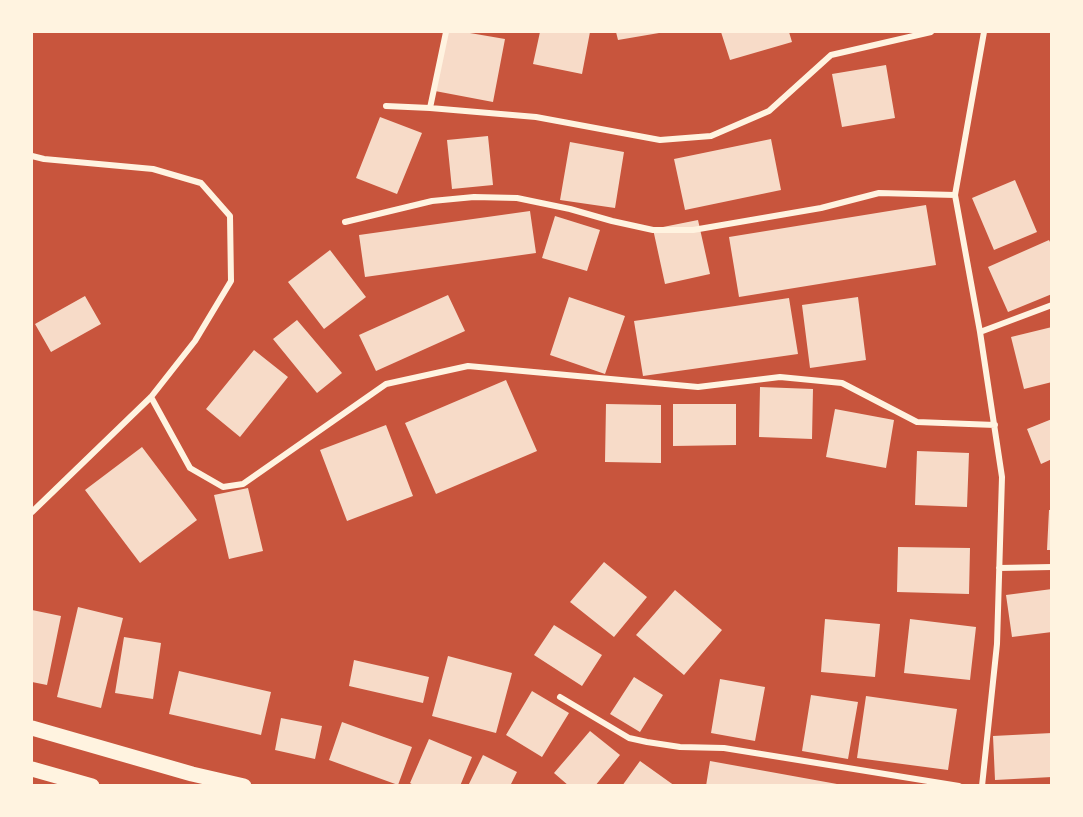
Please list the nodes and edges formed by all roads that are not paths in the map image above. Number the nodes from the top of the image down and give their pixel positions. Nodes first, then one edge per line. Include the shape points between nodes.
1 (446, 32) edge
2 (931, 32) edge
3 (984, 32) edge
4 (386, 106) dead end
5 (430, 108) junction
6 (32, 156) edge
7 (955, 195) junction
8 (345, 222) dead end
9 (1052, 305) edge
10 (980, 332) junction
11 (151, 397) junction
12 (995, 425) junction
13 (32, 512) edge
14 (1052, 567) edge
15 (999, 568) junction
16 (560, 697) dead end
17 (32, 728) edge
18 (32, 769) edge
19 (92, 786) edge
20 (244, 786) edge
21 (959, 786) edge
22 (982, 786) edge

1 - 5 street
2 - 5 street via 831,55 769,111 711,136 660,140 536,117
3 - 7 street
4 - 5 street
6 - 11 street via 153,169 201,183 230,216 231,281 195,341
7 - 8 street via 879,193 821,208 693,230 653,230 517,198 474,197 432,201
7 - 10 street
9 - 10 street
10 - 12 street
11 - 12 street via 190,468 223,487 243,484 386,384 468,366 698,387 780,376 842,383 917,422
11 - 13 street
12 - 15 street via 1002,477
14 - 15 street
15 - 22 street via 997,644
16 - 21 street via 629,738 646,742 724,748
17 - 20 main road
18 - 19 main road

